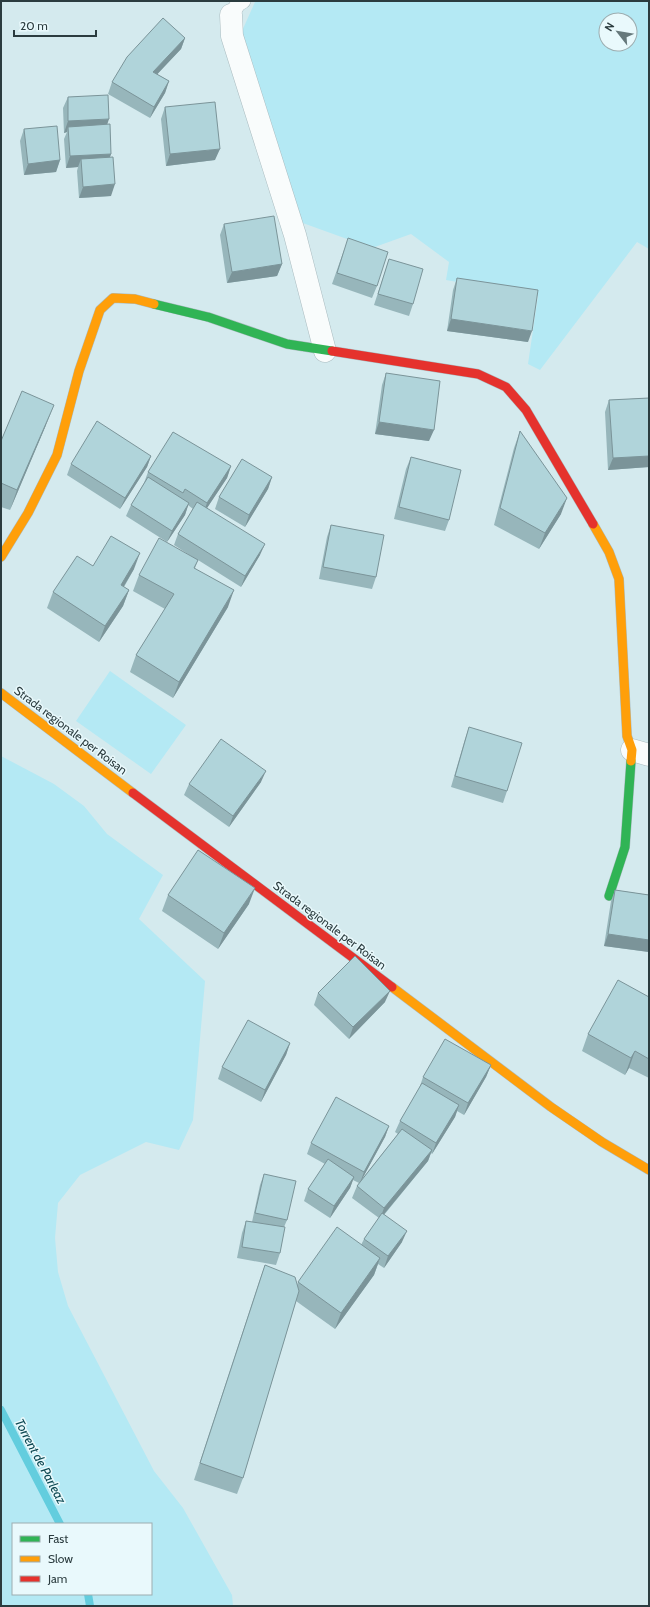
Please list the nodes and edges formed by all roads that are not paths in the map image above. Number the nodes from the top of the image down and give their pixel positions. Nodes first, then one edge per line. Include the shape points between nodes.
1 (237, 8) edge
2 (325, 351) junction
3 (1, 557) edge
4 (1, 693) edge
5 (641, 753) edge
6 (609, 896) dead end
7 (649, 1170) edge

1 - 2 street via 232,36 295,236
2 - 3 street via 286,344 208,317 135,299 113,298 100,310 79,370 57,455 28,513
2 - 5 street via 478,374 499,382 512,391 526,410 609,552 619,579 627,736
4 - 7 street, Strada regionale per Roisan via 551,1107
5 - 6 street via 625,847

